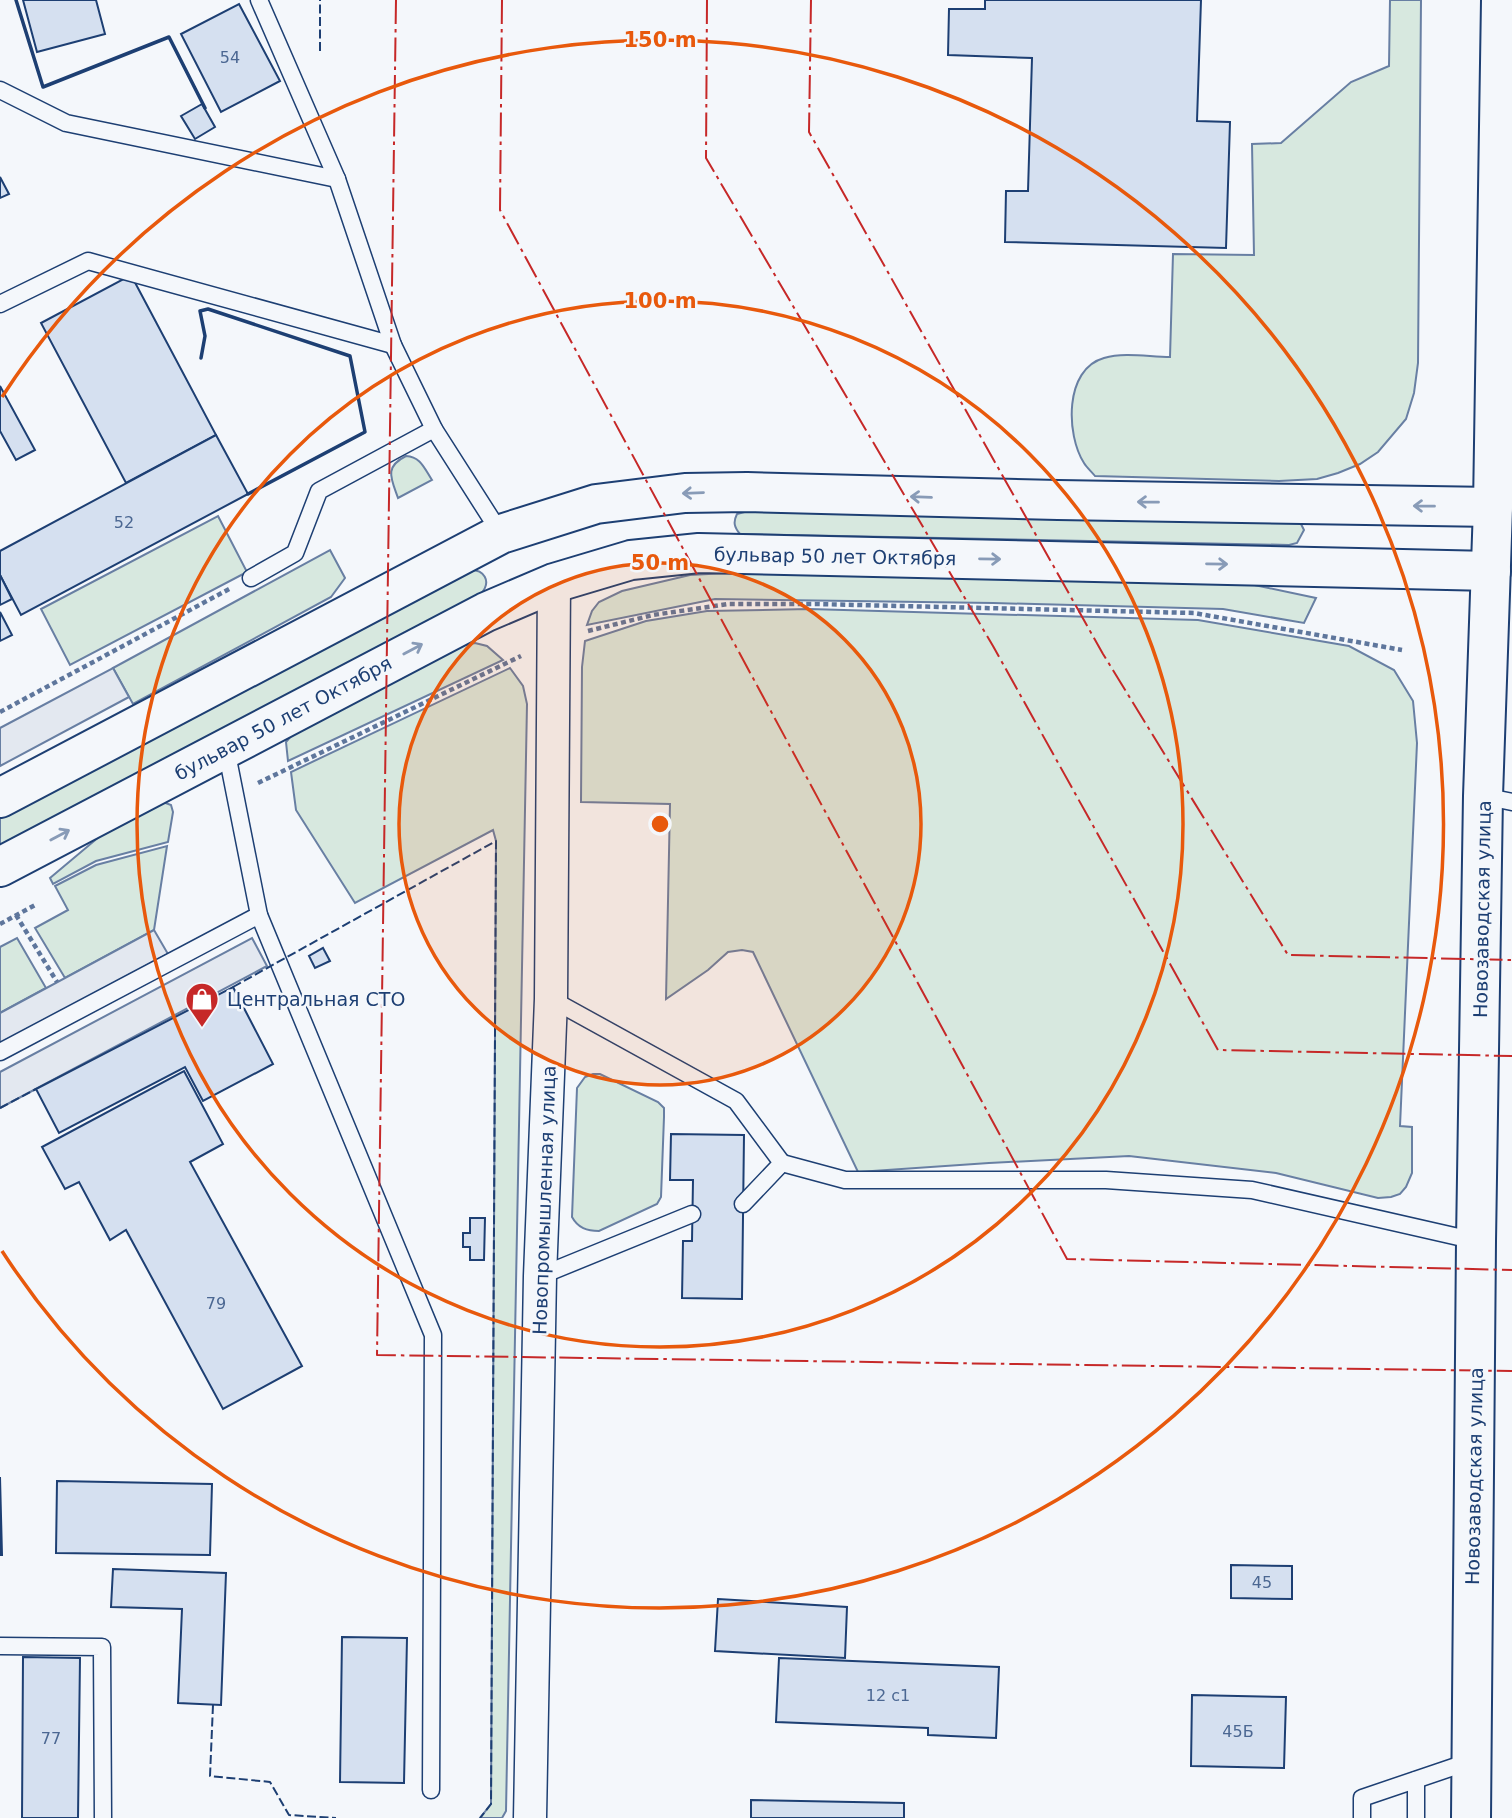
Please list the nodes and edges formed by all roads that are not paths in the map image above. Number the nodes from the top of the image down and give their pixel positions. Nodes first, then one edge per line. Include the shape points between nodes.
1 (260, 0) edge
2 (1501, 0) edge
3 (1506, 55) edge
4 (0, 90) edge
5 (337, 179) junction
6 (0, 304) edge
7 (1504, 334) edge
8 (393, 345) junction
9 (1503, 408) edge
10 (434, 429) junction
11 (1309, 504) junction
12 (1493, 507) junction
13 (500, 534) junction
14 (1302, 566) junction
15 (1491, 571) junction
16 (251, 578) road end
17 (554, 583) junction
18 (226, 749) junction
19 (0, 798) edge
20 (1498, 799) edge
21 (0, 867) edge
22 (259, 915) junction
23 (551, 999) junction
24 (0, 1052) edge
25 (782, 1163) junction
26 (743, 1204) dead end
27 (692, 1214) dead end
28 (1476, 1241) junction
29 (540, 1276) junction
30 (0, 1646) edge
31 (1471, 1761) junction
32 (1416, 1780) junction
33 (431, 1790) dead end
34 (103, 1818) edge
35 (530, 1818) edge
36 (1362, 1818) edge
37 (1416, 1818) edge
38 (1471, 1818) edge

1 - 5 lane
2 - 3 main road, Новозаводская улица
3 - 7 main road, Новозаводская улица
4 - 5 lane via 66,123
5 - 8 lane
6 - 8 lane via 88,261
7 - 9 main road, Новозаводская улица
8 - 10 lane
9 - 12 main road, Новозаводская улица
10 - 13 lane
10 - 16 lane via 319,491 295,553
12 -> 11 main road
11 -> 13 main road via 685,493 596,504
11 - 14 main road via 1326,516 1335,530 1334,543 1324,556
12 - 15 main road, Новозаводская улица
13 - 19 main road
14 - 15 main road, бульвар 50 лет Октября
17 -> 14 main road, бульвар 50 лет Октября via 631,560 699,553
15 - 20 main road, Новозаводская улица
18 -> 17 main road, бульвар 50 лет Октября via 443,634
17 - 23 street, Новопромышленная улица
21 -> 18 main road, бульвар 50 лет Октября
18 - 22 lane
20 - 28 main road, Новозаводская улица
22 - 24 lane
22 - 33 lane via 433,1335
23 - 25 lane via 736,1101
23 - 29 street, Новопромышленная улица
25 - 26 lane
25 - 28 lane via 845,1180 1106,1180 1252,1190
27 - 29 lane
28 - 31 main road, Новозаводская улица
29 - 35 street, Новопромышленная улица
30 - 34 lane via 102,1647
31 - 32 lane
31 - 38 main road, Новозаводская улица
32 - 36 lane via 1362,1798
32 - 37 lane

